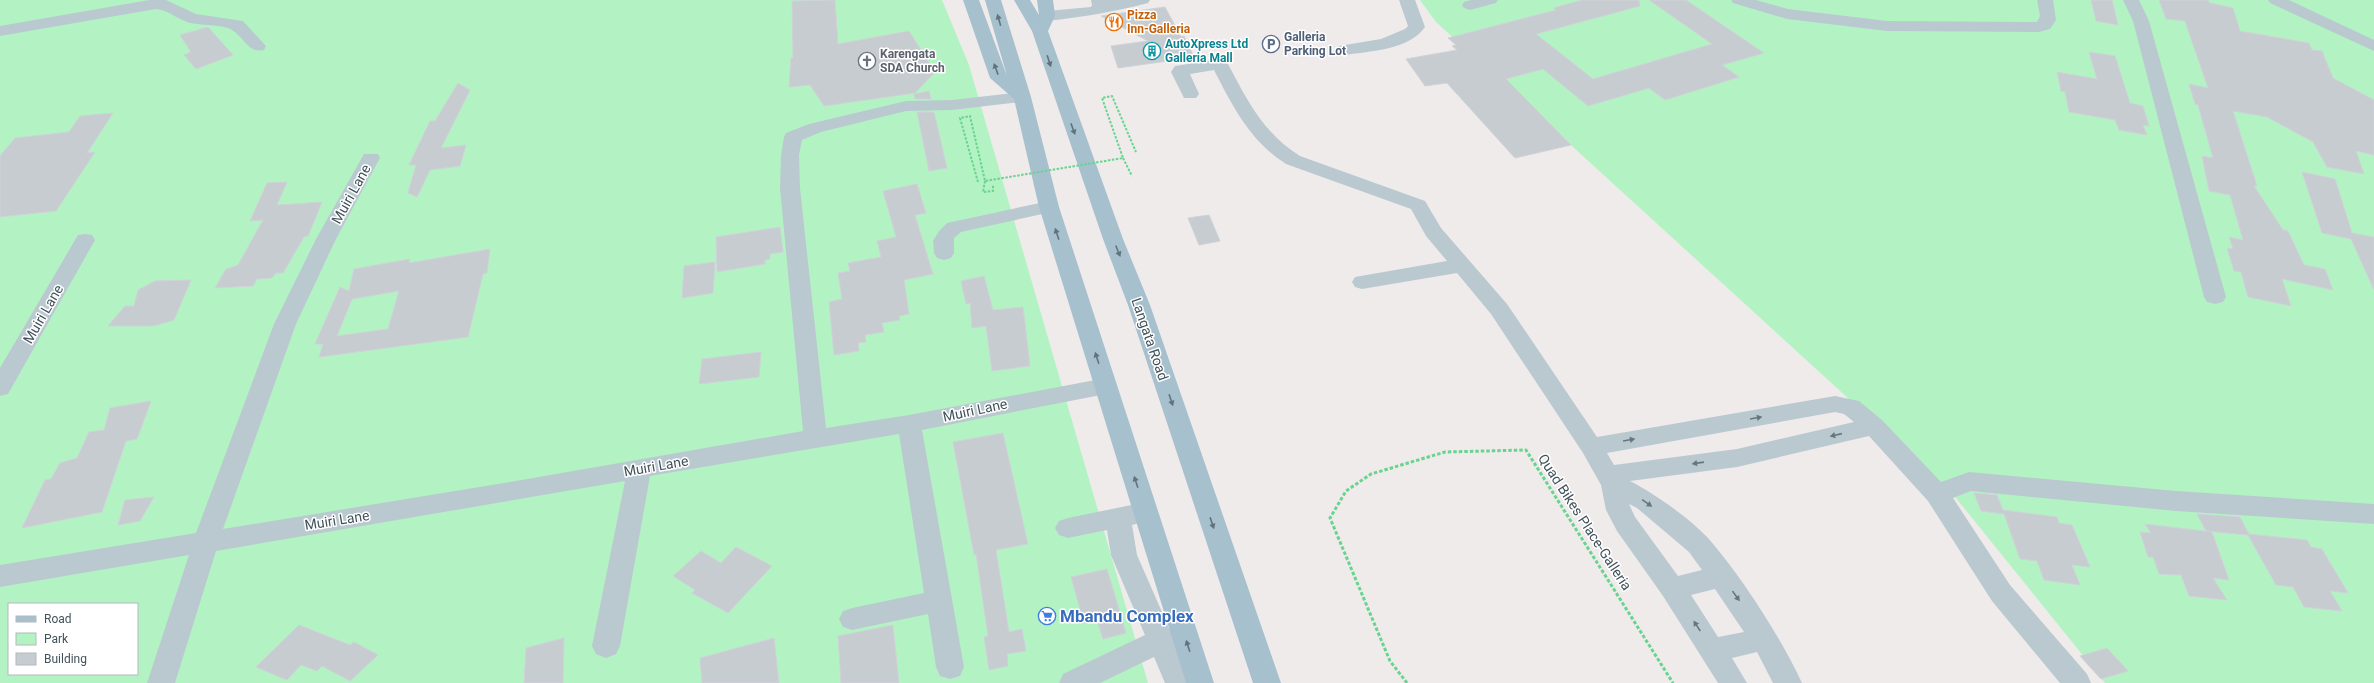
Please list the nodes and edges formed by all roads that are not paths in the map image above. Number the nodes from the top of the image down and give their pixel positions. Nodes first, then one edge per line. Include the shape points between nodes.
1 (971, 0) edge
2 (993, 0) edge
3 (1022, 0) edge
4 (1045, 0) edge
5 (1142, 0) edge
6 (1407, 0) edge
7 (1490, 0) edge
8 (1739, 0) edge
9 (2045, 0) edge
10 (2131, 0) edge
11 (2276, 0) edge
12 (1100, 3) edge
13 (1764, 4) edge
14 (1470, 5) dead end
15 (1047, 16) junction
16 (0, 31) edge
17 (1040, 31) junction
18 (258, 46) dead end
19 (2374, 46) edge
20 (1345, 50) dead end
21 (1190, 94) dead end
22 (1022, 97) junction
23 (371, 158) dead end
24 (1049, 207) junction
25 (85, 240) dead end
26 (944, 253) dead end
27 (1461, 266) junction
28 (1362, 282) dead end
29 (2215, 297) dead end
30 (1106, 386) junction
31 (0, 388) edge
32 (909, 424) junction
33 (1874, 426) junction
34 (815, 438) junction
35 (1591, 447) junction
36 (639, 469) junction
37 (1610, 480) junction
38 (1936, 494) junction
39 (1146, 512) junction
40 (2374, 514) edge
41 (1118, 518) junction
42 (1068, 528) dead end
43 (206, 541) junction
44 (0, 576) edge
45 (1721, 576) junction
46 (1672, 588) junction
47 (939, 601) junction
48 (852, 619) dead end
49 (1764, 639) junction
50 (1161, 640) junction
51 (606, 646) dead end
52 (1713, 650) junction
53 (950, 667) dead end
54 (161, 683) edge
55 (1073, 683) edge
56 (1179, 683) edge
57 (1200, 683) edge
58 (1267, 683) edge
59 (1733, 683) edge
60 (1788, 683) edge
61 (2076, 683) edge

22 -> 1 main road via 999,78
22 -> 2 main road
3 - 17 main road, Langata Road
4 - 15 main road
5 - 12 street
6 - 20 street via 1417,27 1413,32 1393,40
7 - 14 street
8 - 13 street
9 - 13 street via 2049,14 2048,22 2045,26 2039,27 1887,26 1787,14
10 - 29 street via 2141,21
11 - 19 street
12 - 15 street via 1094,11
15 - 17 main road
16 - 18 street via 156,4 166,5 192,18 237,25
17 -> 58 main road, Langata Road via 1097,195 1139,305
21 - 27 street via 1181,70 1219,64 1257,132 1268,144 1293,160 1418,205 1433,232
22 - 24 main road
22 - 34 street via 952,106 906,106 815,128 794,137 790,155 790,188
23 - 43 street, Muiri Lane via 326,239 285,324
24 - 26 street via 954,227 944,235
30 -> 24 main road
25 - 31 street, Muiri Lane
27 - 28 street
27 - 35 street via 1499,309
30 - 32 street, Muiri Lane via 1037,406
39 -> 30 main road
32 - 34 street, Muiri Lane
32 - 47 street
35 -> 33 street via 1835,404 1851,407
33 -> 37 street via 1737,458
33 - 38 street
34 - 36 street, Muiri Lane
35 - 37 street
36 - 43 street, Muiri Lane via 502,494
36 - 51 street
37 -> 45 street via 1646,501 1698,545
37 - 46 street via 1618,510 1626,524
38 - 40 street via 1969,481 2176,501
38 - 61 street via 2001,593
39 - 41 street
57 -> 39 main road
41 - 42 street
41 - 50 street via 1124,555
43 - 44 street, Muiri Lane
43 - 54 street, Muiri Lane
45 - 46 street
45 -> 49 street
52 -> 46 street
47 - 48 street
47 - 53 street
49 - 52 street
49 - 60 street
50 - 55 street
50 - 56 street
52 - 59 street

